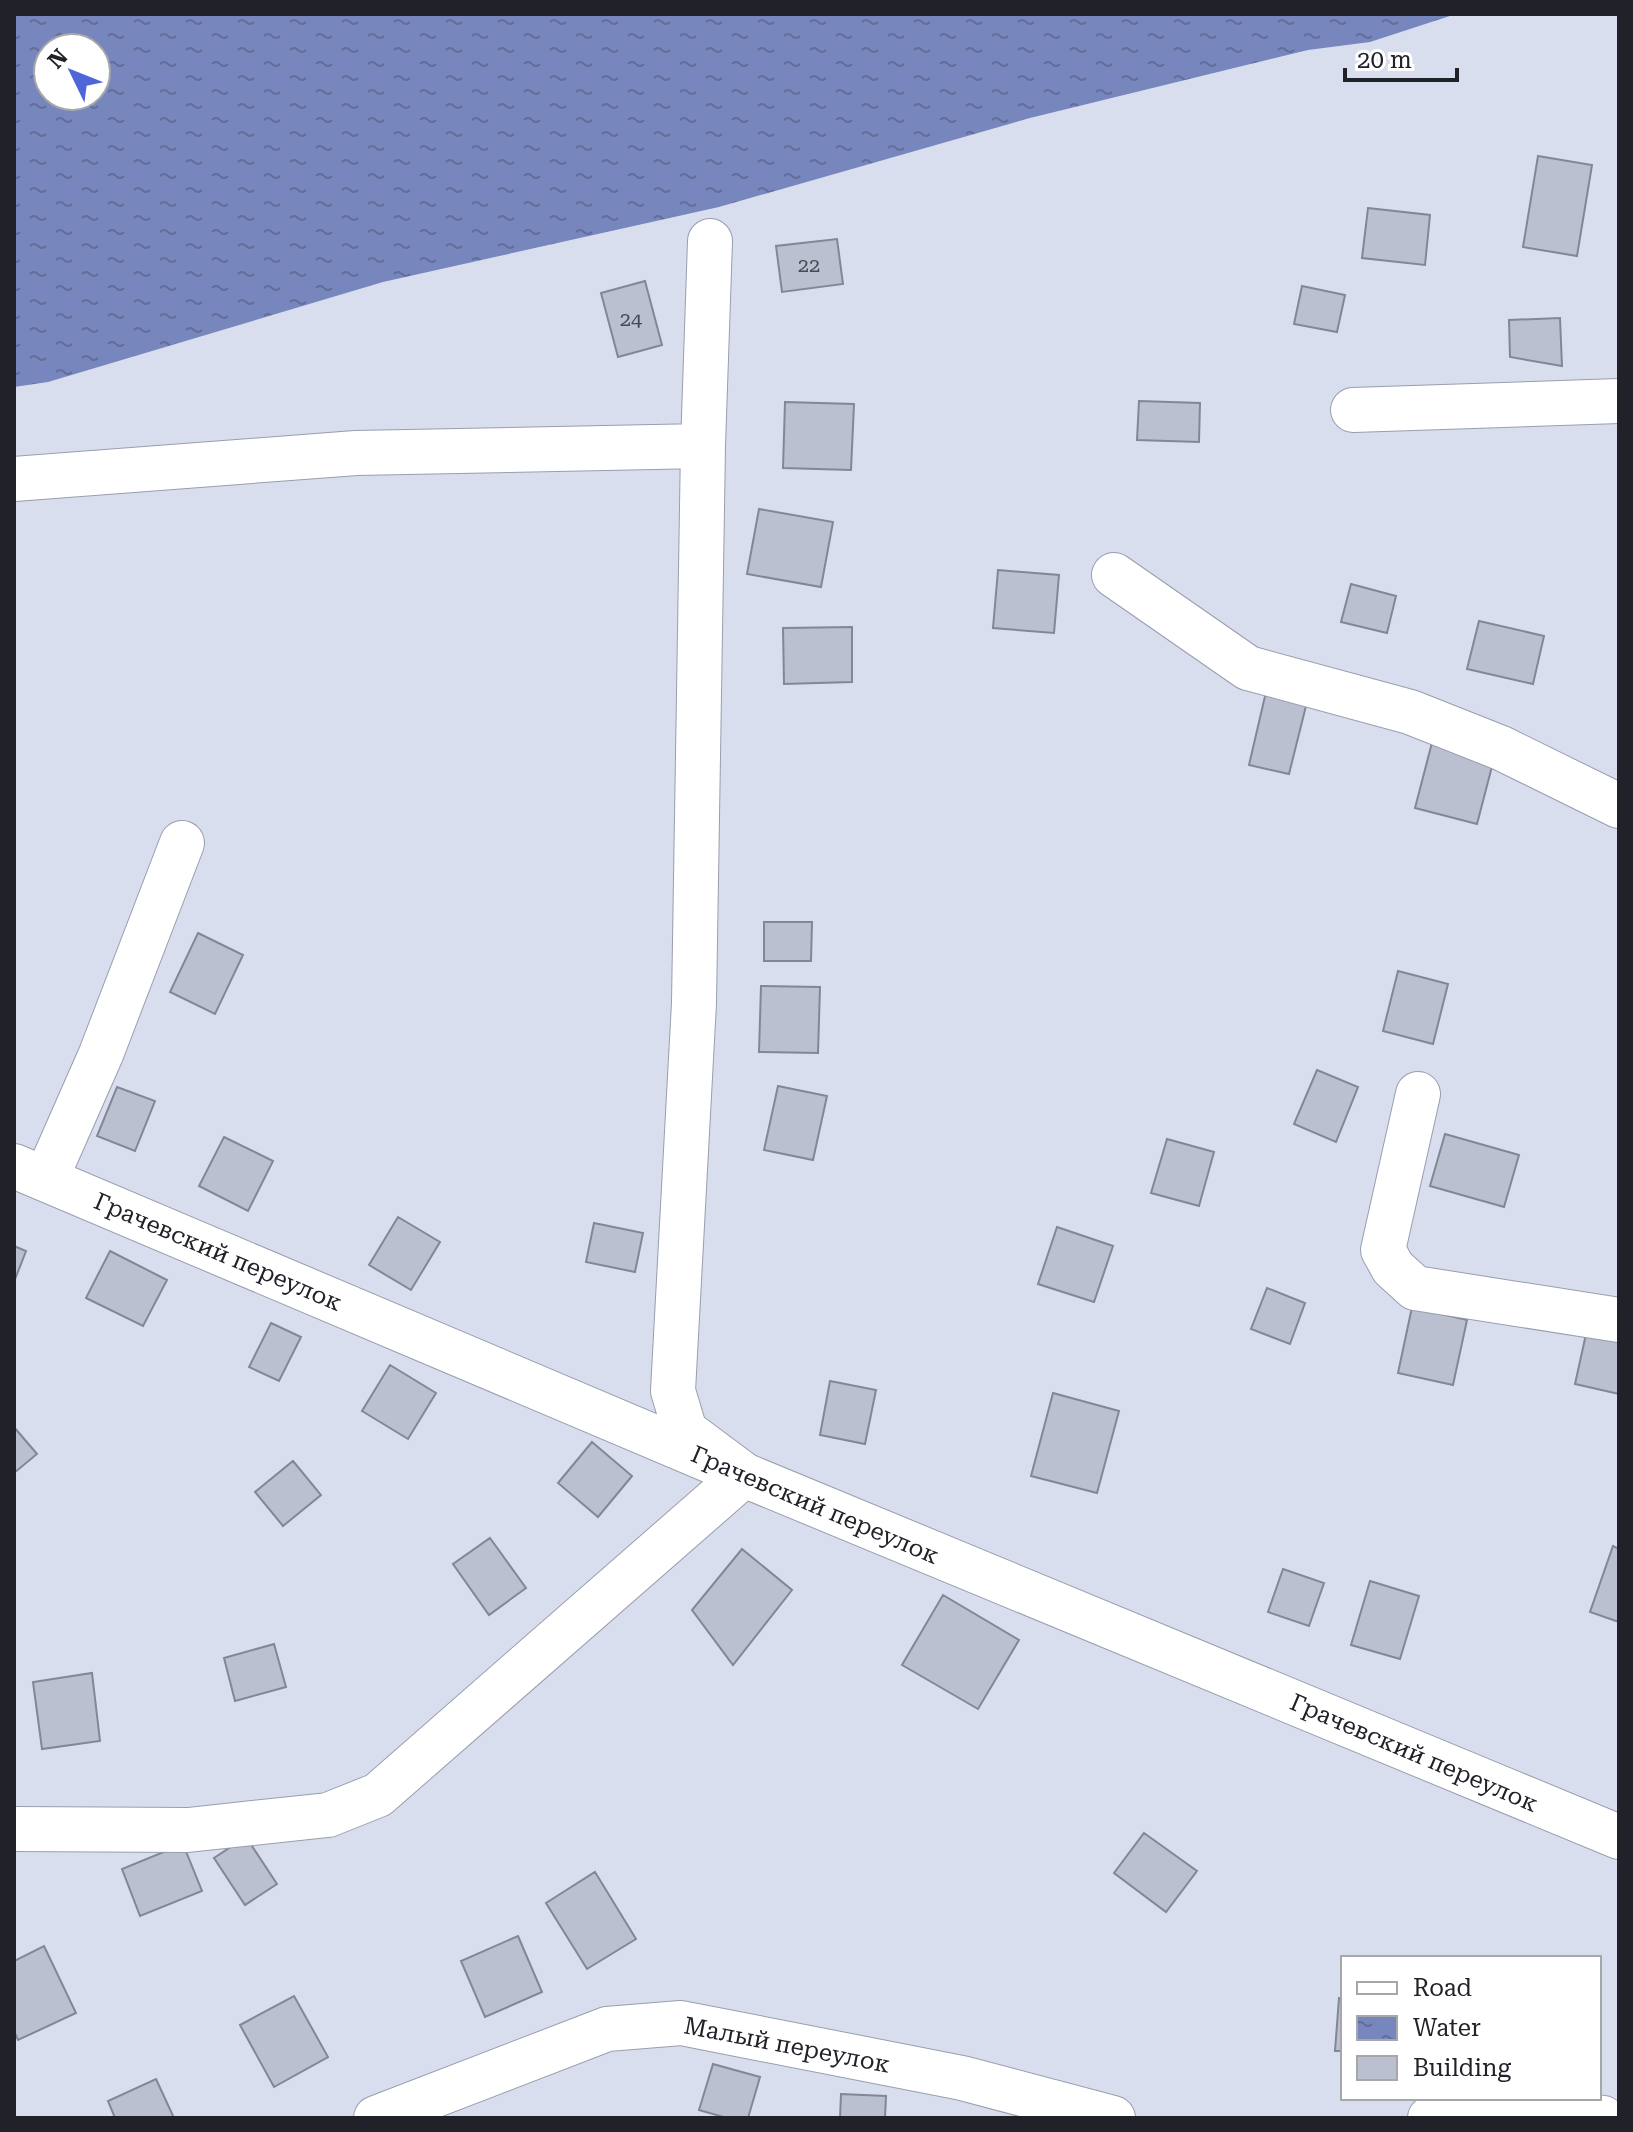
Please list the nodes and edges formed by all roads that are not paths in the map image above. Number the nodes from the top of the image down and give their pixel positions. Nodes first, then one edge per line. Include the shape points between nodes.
1 (710, 241) dead end
2 (1619, 401) edge
3 (1353, 410) dead end
4 (703, 446) junction
5 (14, 479) edge
6 (1114, 575) dead end
7 (1619, 806) edge
8 (182, 843) dead end
9 (1418, 1094) dead end
10 (30, 1172) edge
11 (1619, 1320) edge
12 (744, 1475) junction
13 (14, 1829) edge
14 (1619, 1837) edge
15 (376, 2118) edge
16 (1113, 2118) edge
17 (1430, 2118) edge
18 (1603, 2118) edge

1 - 4 street
2 - 3 street
4 - 5 street via 356,453
4 - 12 street via 694,1003 673,1391 685,1431
6 - 7 street via 1248,668 1410,712 1501,748
8 - 10 street via 101,1054
9 - 11 street via 1383,1250 1393,1268 1415,1288
10 - 12 street, Грачевский переулок
12 - 13 street via 378,1795 328,1815 188,1830
12 - 14 street, Грачевский переулок
15 - 16 street, Малый переулок via 607,2029 681,2023 962,2078
17 - 18 street via 1485,2107

